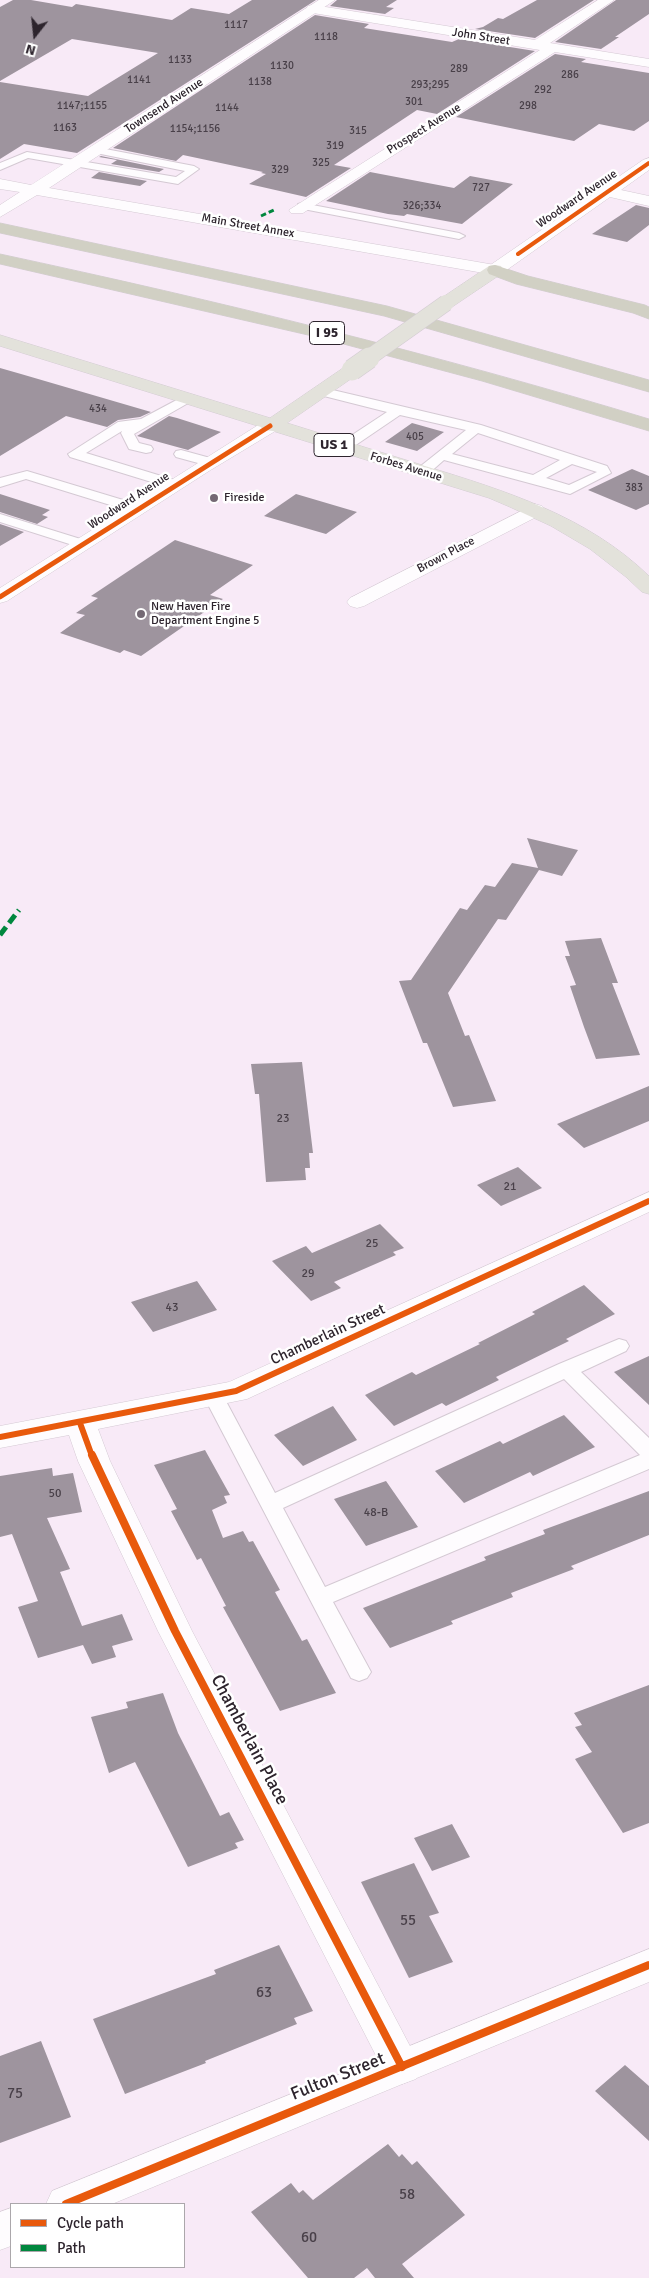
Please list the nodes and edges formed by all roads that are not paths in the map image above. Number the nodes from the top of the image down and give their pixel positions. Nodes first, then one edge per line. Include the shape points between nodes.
1 (328, 0) edge
2 (607, 0) edge
3 (313, 10) junction
4 (536, 46) junction
5 (552, 48) junction
6 (649, 63) edge
7 (95, 150) junction
8 (0, 155) edge
9 (20, 158) junction
10 (649, 162) edge
11 (76, 163) junction
12 (4, 165) edge
13 (61, 172) junction
14 (0, 184) edge
15 (35, 190) junction
16 (607, 192) junction
17 (649, 201) edge
18 (300, 208) joint
19 (3, 210) edge
20 (0, 228) edge
21 (459, 236) dead end
22 (0, 259) edge
23 (495, 270) junction
24 (623, 288) dead end
25 (649, 314) edge
26 (0, 340) edge
27 (649, 386) edge
28 (320, 391) junction
29 (186, 399) junction
30 (400, 411) junction
31 (144, 423) junction
32 (649, 425) edge
33 (270, 426) junction
34 (476, 428) junction
35 (128, 437) joint
36 (150, 447) dead end
37 (342, 448) junction
38 (178, 456) dead end
39 (442, 456) junction
40 (571, 459) junction
41 (206, 465) junction
42 (422, 472) junction
43 (535, 478) junction
44 (0, 483) edge
45 (176, 485) junction
46 (138, 509) junction
47 (535, 510) junction
48 (0, 518) edge
49 (82, 544) junction
50 (649, 588) edge
51 (0, 597) edge
52 (357, 602) dead end
53 (649, 1201) edge
54 (619, 1346) dead end
55 (566, 1369) junction
56 (213, 1395) junction
57 (80, 1423) junction
58 (0, 1437) edge
59 (649, 1451) edge
60 (649, 1460) edge
61 (271, 1504) junction
62 (321, 1598) junction
63 (359, 1672) dead end
64 (649, 1965) edge
65 (402, 2067) junction
66 (68, 2203) edge

1 - 3 street, Townsend Avenue
2 - 4 street
3 - 4 street, John Street
3 - 7 street, Townsend Avenue
4 - 5 street, John Street
5 - 6 street, John Street
5 - 18 street, Prospect Avenue
7 - 11 street, Townsend Avenue
7 - 11 lane via 194,169 178,181
8 - 9 lane
9 - 11 lane via 27,155
9 - 12 lane
10 - 16 street, Woodward Avenue
11 - 13 street, Townsend Avenue
12 - 13 lane
13 - 15 street, Townsend Avenue
14 - 15 street, Main Street Annex
15 - 19 street, Townsend Avenue
15 - 23 street, Main Street Annex
16 - 17 street
16 - 23 street, Woodward Avenue
18 - 21 lane
20 - 27 highway, I 95 via 387,311
22 - 32 highway, I 95 via 334,335
23 - 24 highway via 541,273
23 - 25 highway
23 - 28 main road, Woodward Avenue, bridge
26 - 29 main road, Forbes Avenue / US 1
28 - 30 lane
28 - 33 main road, Woodward Avenue
29 - 31 lane
29 - 33 main road, Forbes Avenue / US 1
30 - 34 lane
30 - 37 lane
31 - 35 lane via 127,433
31 - 45 lane via 123,426 75,454
33 - 37 main road, Forbes Avenue / US 1
33 - 41 street, Woodward Avenue
34 - 39 lane
34 - 40 lane
35 - 36 lane
37 - 42 main road, Forbes Avenue / US 1
38 - 41 lane
39 - 42 lane
39 - 43 lane
40 - 43 lane
40 - 43 lane via 602,469 604,473 570,490
41 - 45 street, Woodward Avenue
42 - 47 main road, Forbes Avenue / US 1 via 496,494
44 - 46 lane via 27,475
45 - 46 street, Woodward Avenue
46 - 49 street, Woodward Avenue
47 - 50 main road, Forbes Avenue / US 1 via 602,548
47 - 52 street, Brown Place
48 - 49 lane
49 - 51 street, Woodward Avenue
53 - 56 street, Chamberlain Street via 236,1390
54 - 55 lane
55 - 59 lane
55 - 61 lane
56 - 57 street, Chamberlain Street
56 - 61 lane
57 - 58 street, Chamberlain Street
57 - 65 street, Chamberlain Place via 94,1461 175,1631
60 - 62 lane
61 - 62 lane
62 - 63 lane
64 - 65 street, Fulton Street
65 - 66 street, Fulton Street

